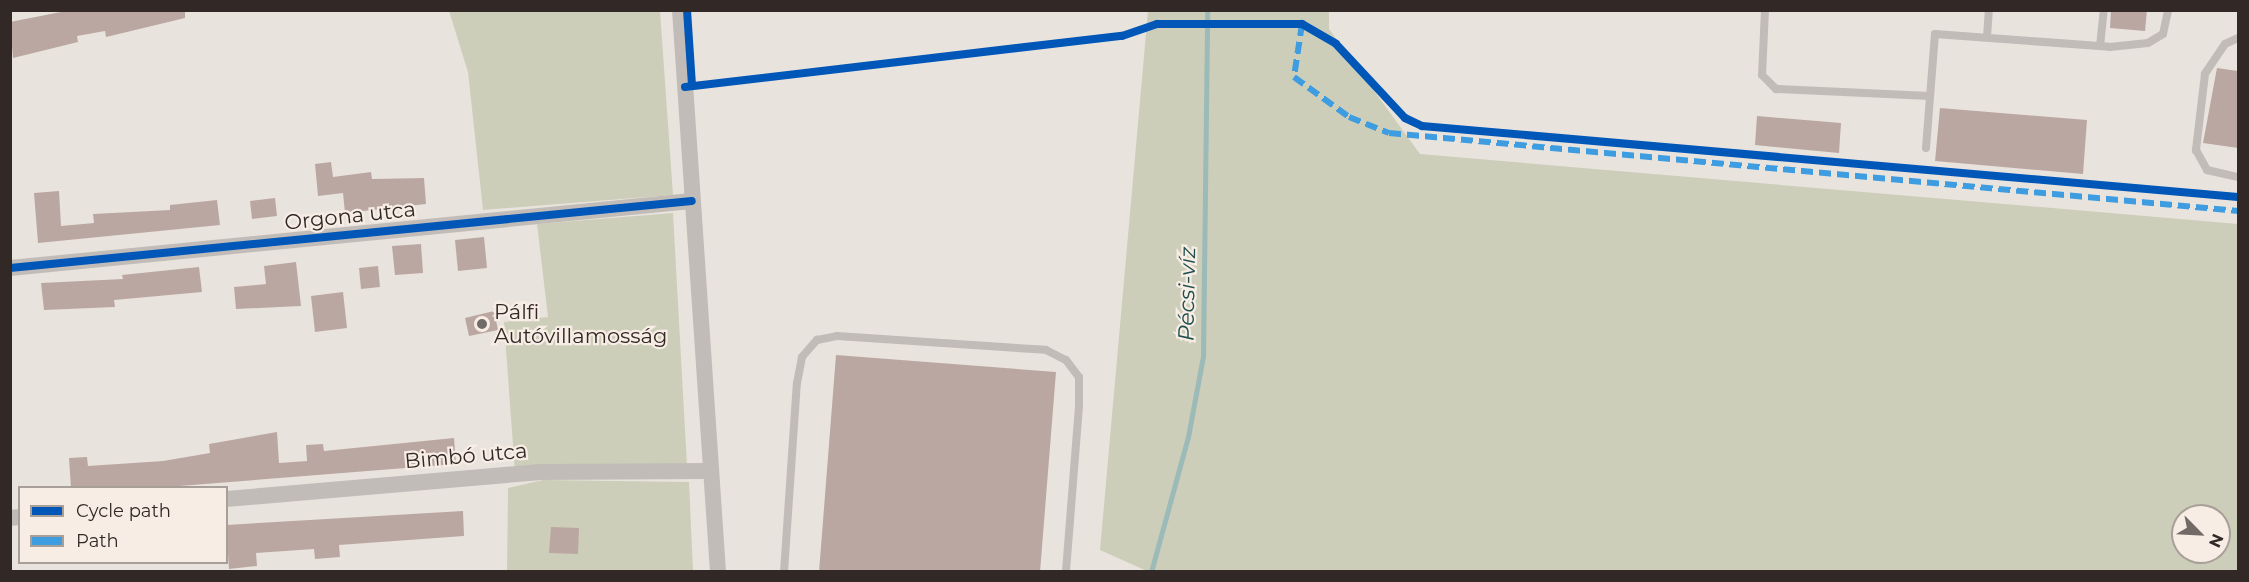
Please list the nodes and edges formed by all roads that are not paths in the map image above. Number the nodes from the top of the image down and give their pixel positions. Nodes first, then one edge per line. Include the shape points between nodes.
1 (680, 10) edge
2 (1765, 10) edge
3 (1989, 10) edge
4 (2104, 10) edge
5 (2168, 10) edge
6 (1987, 37) junction
7 (2238, 38) edge
8 (2100, 46) junction
9 (1930, 96) junction
10 (1926, 148) dead end
11 (2238, 177) edge
12 (692, 201) junction
13 (10, 268) edge
14 (710, 471) junction
15 (228, 499) edge
16 (718, 572) edge
17 (784, 572) edge
18 (1066, 572) edge

1 - 12 street
2 - 9 lane via 1762,75 1776,89
3 - 6 lane
4 - 8 lane
5 - 8 lane via 2163,33 2148,43
6 - 8 lane
6 - 9 lane via 1935,34
7 - 11 lane via 2225,44 2205,74 2196,150 2207,170
9 - 10 lane
12 - 13 street, Orgona utca
12 - 14 street
14 - 15 street, Bimbó utca via 538,472
14 - 16 street
17 - 18 lane via 796,383 802,357 817,340 837,336 1046,350 1066,360 1079,377 1079,406

